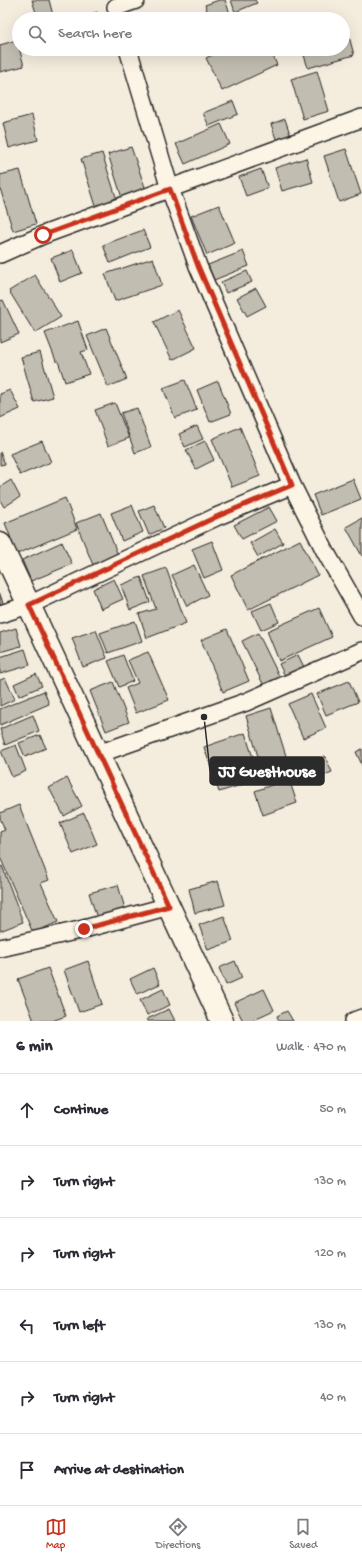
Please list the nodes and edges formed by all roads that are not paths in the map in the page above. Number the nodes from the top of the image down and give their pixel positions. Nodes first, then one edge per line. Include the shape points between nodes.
1 (136, 0) edge
2 (116, 9) edge
3 (130, 56) edge
4 (362, 118) edge
5 (170, 189) junction
6 (0, 254) edge
7 (292, 485) junction
8 (0, 544) edge
9 (29, 605) junction
10 (0, 614) edge
11 (362, 616) edge
12 (362, 651) edge
13 (98, 754) junction
14 (169, 906) junction
15 (0, 948) edge
16 (362, 1018) edge
17 (222, 1021) edge
18 (354, 1021) edge

1 - 2 street
3 - 5 street
4 - 5 street
5 - 6 street via 43,235
5 - 7 street via 198,266
7 - 9 street via 216,517
7 - 11 street
8 - 9 street
9 - 10 street
9 - 13 street
12 - 13 street via 246,702
13 - 14 street
14 - 15 street
14 - 17 street
16 - 18 street

